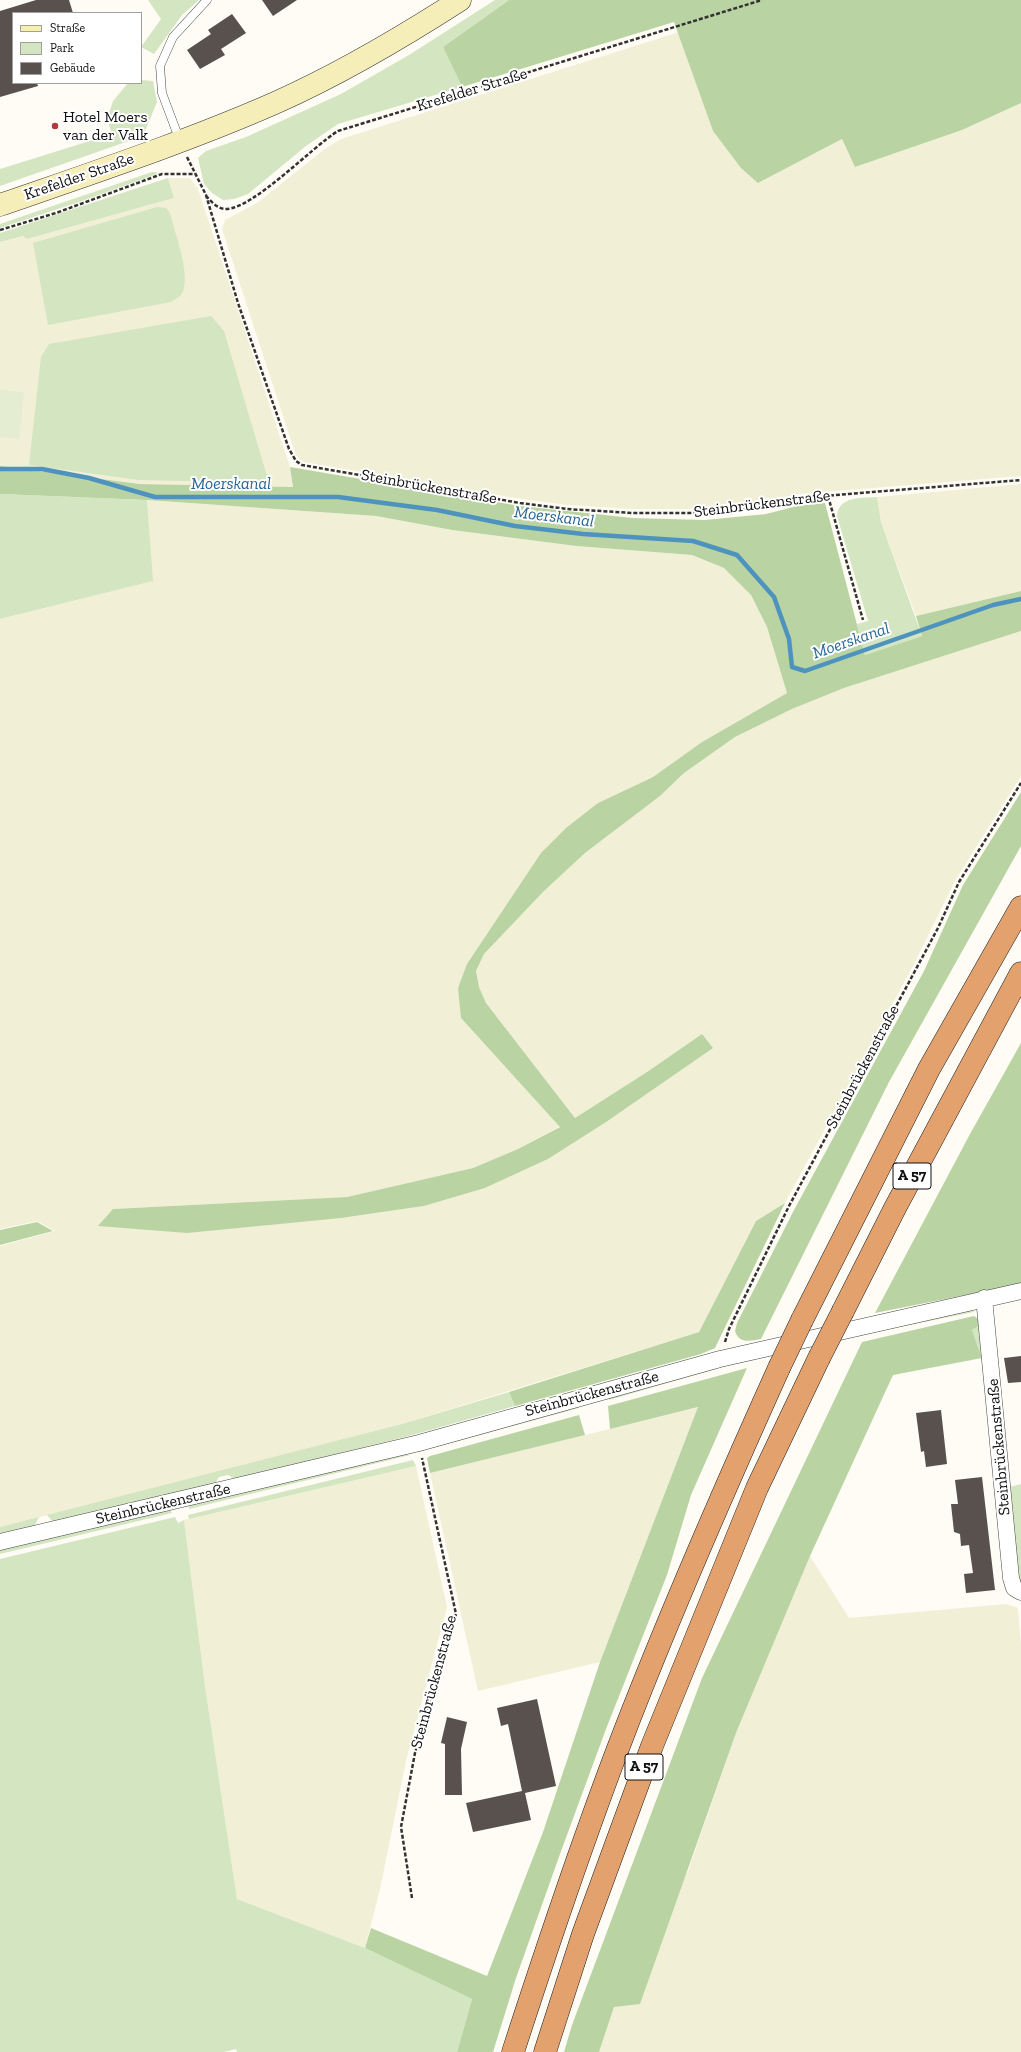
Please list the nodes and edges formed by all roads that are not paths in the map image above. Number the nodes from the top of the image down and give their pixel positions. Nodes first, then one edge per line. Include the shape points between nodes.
1 (207, 0) edge
2 (460, 0) edge
3 (180, 142) junction
4 (0, 205) edge
5 (1021, 907) edge
6 (1021, 972) edge
7 (1021, 992) edge
8 (984, 1042) junction
9 (1021, 1291) edge
10 (984, 1298) junction
11 (0, 1542) edge
12 (1021, 1592) edge
13 (513, 2052) edge
14 (545, 2052) edge

1 - 3 lane via 173,37 160,66 162,93
2 - 3 main road, Krefelder Straße via 399,40 346,68 276,103
3 - 4 main road, Krefelder Straße
5 - 13 highway, A 57, bridge via 929,1069 802,1320 712,1518 622,1738 553,1928
6 - 8 highway, A 57
7 - 8 highway
8 - 14 highway, A 57, bridge via 895,1208 757,1488 652,1746 583,1934
9 - 10 street, Steinbrückenstraße
10 - 11 street, Steinbrückenstraße via 720,1359 419,1443
10 - 12 street, Steinbrückenstraße via 1011,1578 1014,1588

